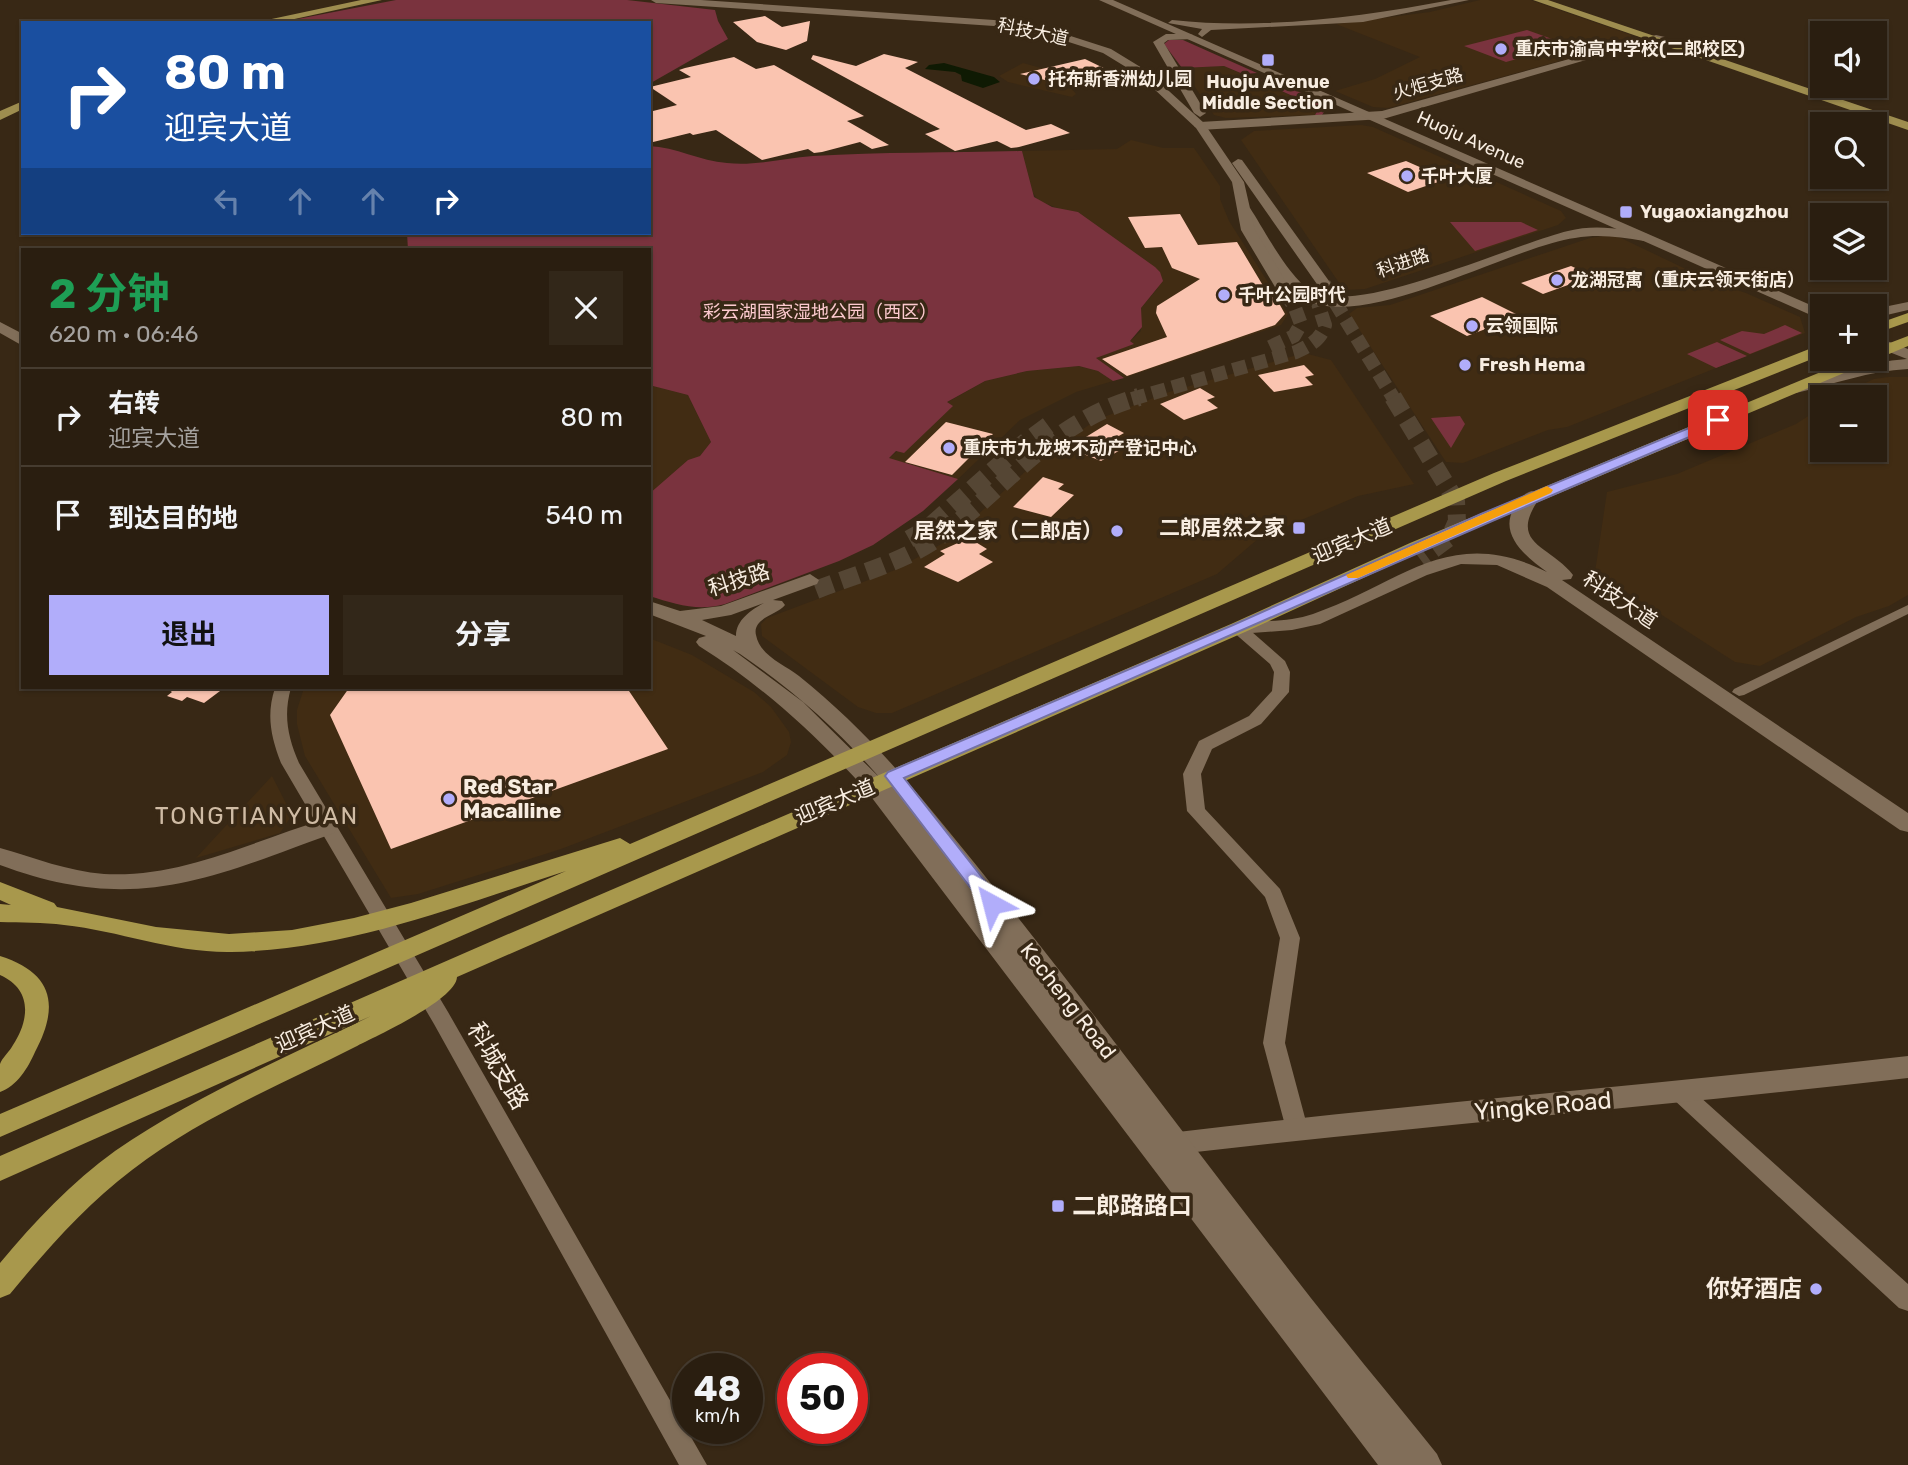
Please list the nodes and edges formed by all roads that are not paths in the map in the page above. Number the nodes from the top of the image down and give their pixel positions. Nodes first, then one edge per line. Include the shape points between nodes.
1 (360, 0) edge
2 (377, 0) edge
3 (656, 0) edge
4 (687, 0) edge
5 (1104, 0) edge
6 (1119, 0) edge
7 (1465, 0) edge
8 (1538, 0) edge
9 (1551, 0) edge
10 (252, 21) edge
11 (268, 21) edge
12 (1169, 25) junction
13 (1206, 32) junction
14 (1189, 37) junction
15 (1656, 38) junction
16 (1157, 71) junction
17 (21, 97) edge
18 (21, 105) edge
19 (0, 109) edge
20 (1376, 115) junction
21 (0, 116) edge
22 (1200, 119) junction
23 (1908, 123) edge
24 (1213, 125) junction
25 (1245, 174) junction
26 (1572, 206) junction
27 (1245, 211) junction
28 (1265, 212) junction
29 (1569, 231) junction
30 (1644, 237) junction
31 (1282, 287) tunnel mouth
32 (1810, 302) edge
33 (1908, 306) edge
34 (1887, 311) edge
35 (1810, 313) edge
36 (1908, 317) edge
37 (1887, 325) edge
38 (0, 326) edge
39 (1887, 337) edge
40 (0, 340) edge
41 (21, 340) edge
42 (1904, 346) edge
43 (1810, 350) edge
44 (1887, 351) edge
45 (1810, 353) edge
46 (21, 354) edge
47 (1797, 358) junction
48 (1908, 364) edge
49 (1835, 371) edge
50 (1813, 380) junction
51 (1796, 388) junction
52 (1532, 496) junction
53 (1420, 559) tunnel mouth
54 (651, 608) edge
55 (1908, 610) edge
56 (679, 615) junction
57 (651, 620) edge
58 (1273, 625) junction
59 (1238, 628) junction
60 (756, 655) junction
61 (1055, 670) junction
62 (282, 689) edge
63 (1739, 692) junction
64 (975, 741) junction
65 (860, 754) junction
66 (884, 781) junction
67 (1908, 807) edge
68 (1908, 824) edge
69 (326, 827) junction
70 (689, 827) junction
71 (0, 856) edge
72 (0, 891) edge
73 (0, 912) edge
74 (65, 916) junction
75 (471, 960) junction
76 (0, 965) edge
77 (1908, 1067) edge
78 (0, 1081) edge
79 (1681, 1093) junction
80 (0, 1126) edge
81 (1297, 1129) junction
82 (1178, 1143) junction
83 (0, 1169) edge
84 (0, 1285) edge
85 (1908, 1300) edge
86 (694, 1465) edge
87 (1398, 1465) edge
88 (1426, 1465) edge

1 - 10 main road
2 - 11 main road
3 - 16 main road, 科技大道 via 1009,25 1094,46
4 - 16 main road, 科技大道 via 1004,22 1087,40
5 - 12 main road, Huoju Avenue
6 - 12 main road, Huoju Avenue
7 - 13 street via 1363,19
8 - 15 main road
9 - 15 main road
12 - 13 main road, Huoju Avenue
12 - 14 main road, Huoju Avenue
12 - 16 main road via 1151,41
13 - 20 main road, Huoju Avenue
14 - 20 main road, Huoju Avenue
14 - 22 main road via 1166,37 1158,42
15 - 20 main road, 火炬支路
15 - 23 main road
16 - 22 main road, 科技大道
17 - 19 main road
18 - 21 main road
20 - 24 main road, 火炬支路
20 - 26 main road, Huoju Avenue
20 - 32 main road, Huoju Avenue
22 - 24 main road, 火炬支路
22 - 27 main road, 科技大道 via 1238,182
24 - 25 main road
25 - 28 main road
25 - 28 main road via 1318,284
26 - 29 main road via 1579,215
26 - 30 main road, Huoju Avenue
27 - 29 main road via 1295,286 1309,296 1336,303 1375,299
27 - 31 main road, 科技大道 via 1250,234
28 - 29 main road, 科进路 via 1269,235 1301,286 1336,299 1368,295
29 - 30 main road
30 - 35 main road, Huoju Avenue
33 - 34 main road
36 - 37 highway
38 - 41 main road
39 - 42 main road
40 - 46 main road
42 - 44 highway
43 - 47 main road
45 - 47 highway, 迎宾大道
47 - 50 highway via 1822,364
47 - 61 highway, 迎宾大道 via 1500,477
48 - 51 main road via 1874,366
49 - 50 highway, 迎宾大道
50 - 51 highway, 迎宾大道
51 - 52 highway, 迎宾大道
52 - 59 highway, 迎宾大道
52 - 63 main road, 科技大道 via 1516,520 1533,554
53 - 58 main road, 科技大道
54 - 56 main road, Kecheng Road
55 - 63 street
56 - 60 main road, Kecheng Road
56 - 60 main road, 科技路 via 724,611 813,585 751,619 746,632
57 - 65 main road, Kecheng Road via 706,642 755,672
58 - 59 main road, 科技大道
58 - 68 main road, 科技大道 via 1323,618 1451,561 1479,557 1509,562 1554,583
59 - 64 highway, 迎宾大道
59 - 81 street via 1277,661 1282,671 1280,692 1255,720 1205,745 1192,774 1196,811 1273,894 1290,937 1274,1043
60 - 65 main road, Kecheng Road via 825,707
61 - 64 highway via 935,732 935,738 945,745
61 - 65 highway, 迎宾大道
62 - 69 street, 科城支路 via 277,730
63 - 67 main road, 科技大道
64 - 66 highway, 迎宾大道
65 - 66 main road, Kecheng Road
65 - 70 highway, 迎宾大道
66 - 75 highway, 迎宾大道
66 - 82 main road, Kecheng Road
66 - 87 main road, Kecheng Road
69 - 71 main road via 223,862 133,882 79,880
69 - 86 street, 科城支路 via 441,1018
70 - 74 highway via 412,911 292,939 229,943 156,936
70 - 80 highway, 迎宾大道
72 - 74 highway
73 - 74 highway
75 - 83 highway, 迎宾大道
75 - 84 highway via 409,1008 179,1124 123,1161 72,1203
76 - 78 highway via 29,982 38,1003 37,1026 24,1052
77 - 79 main road, Yingke Road
79 - 81 main road, Yingke Road
79 - 85 street
81 - 82 main road, Yingke Road
82 - 88 main road, Kecheng Road

